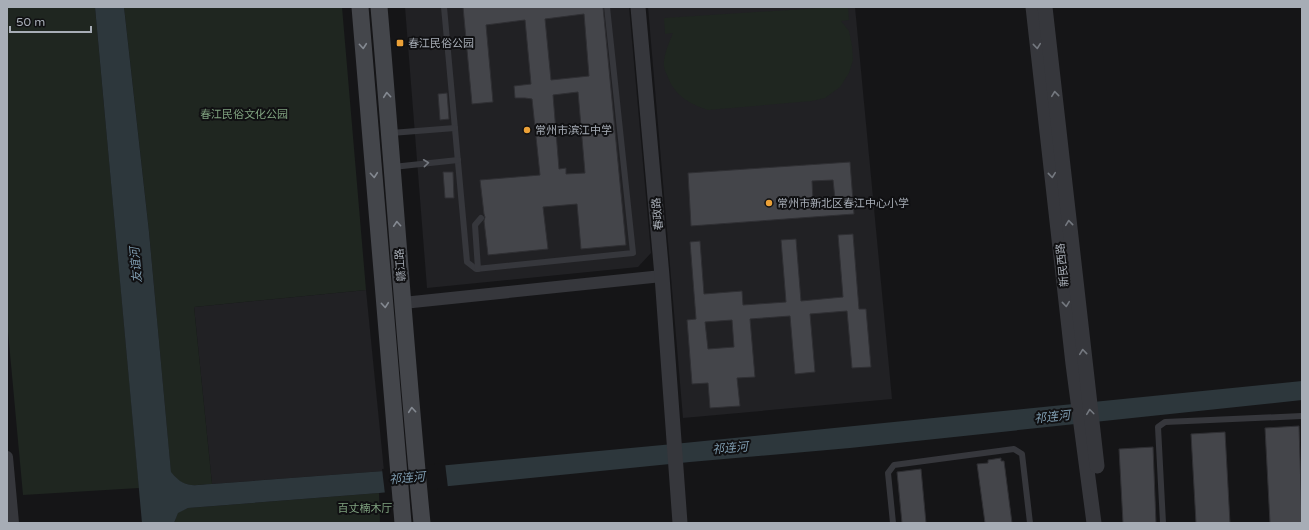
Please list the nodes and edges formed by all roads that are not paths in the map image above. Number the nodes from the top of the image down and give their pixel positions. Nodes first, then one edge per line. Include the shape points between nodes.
1 (360, 7) edge
2 (379, 7) edge
3 (444, 7) edge
4 (607, 7) edge
5 (638, 7) edge
6 (1033, 7) edge
7 (1045, 7) edge
8 (455, 128) junction
9 (390, 134) junction
10 (458, 160) junction
11 (393, 167) junction
12 (481, 218) dead end
13 (478, 269) junction
14 (662, 276) junction
15 (403, 303) junction
16 (1082, 392) junction
17 (1302, 416) edge
18 (1088, 434) junction
19 (7, 457) edge
20 (13, 523) edge
21 (403, 523) edge
22 (422, 523) edge
23 (680, 523) edge
24 (893, 523) edge
25 (1030, 523) edge
26 (1094, 523) edge
27 (1104, 523) edge
28 (1163, 523) edge

1 -> 21 main road, 赣江路
9 -> 2 main road, 赣江路
3 - 8 lane
4 - 13 lane via 633,253
5 - 14 street, 春政路
6 -> 16 street, 新民西路
16 -> 7 street, 新民西路
8 - 9 lane
8 - 10 lane
9 - 11 main road, 赣江路
11 -> 10 lane
10 - 13 lane via 467,262
15 -> 11 main road, 赣江路
12 - 13 lane via 475,225
14 - 15 street
14 - 23 street, 春政路
22 -> 15 main road, 赣江路
16 - 18 street, 新民西路
17 - 28 lane via 1165,422 1158,427
18 - 26 street, 新民西路
18 - 27 street, 新民西路
19 - 20 street
24 - 25 lane via 888,472 894,465 1014,449 1022,454

